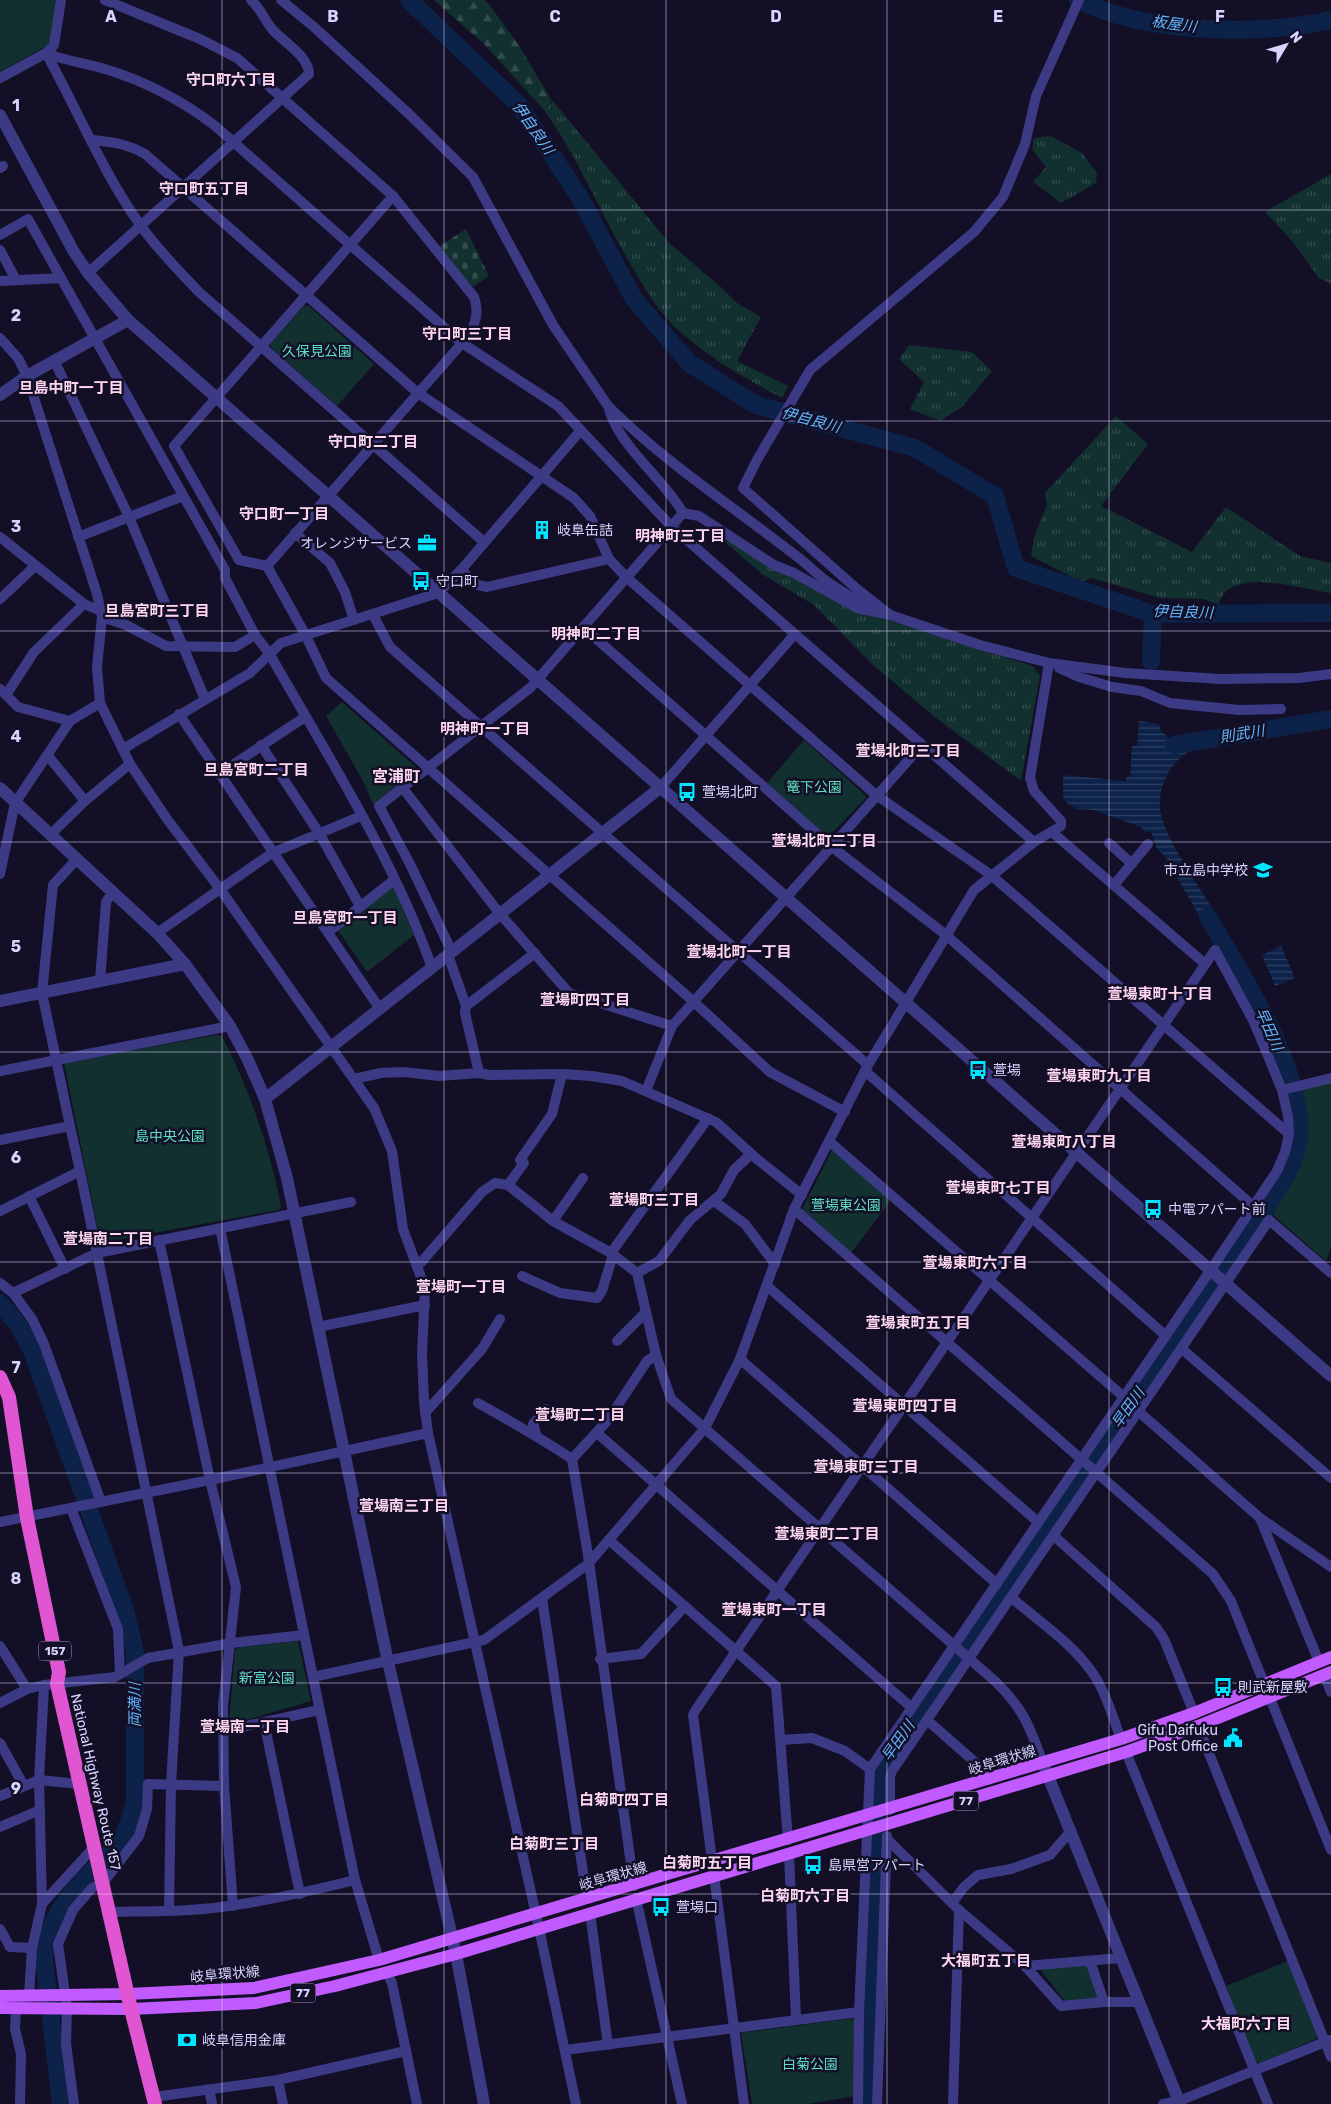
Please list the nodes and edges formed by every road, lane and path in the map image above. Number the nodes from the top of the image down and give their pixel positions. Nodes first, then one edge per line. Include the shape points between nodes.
1 (61, 0) edge
2 (105, 0) edge
3 (251, 0) edge
4 (281, 0) edge
5 (1079, 0) edge
6 (46, 52) junction
7 (0, 78) edge
8 (282, 98) junction
9 (0, 115) edge
10 (93, 140) junction
11 (233, 142) junction
12 (183, 187) junction
13 (393, 196) junction
14 (141, 226) junction
15 (0, 235) edge
16 (351, 245) junction
17 (0, 250) edge
18 (88, 273) junction
19 (62, 278) junction
20 (16, 280) junction
21 (0, 281) edge
22 (306, 295) junction
23 (128, 320) junction
24 (0, 338) edge
25 (94, 340) junction
26 (462, 343) junction
27 (262, 346) junction
28 (54, 360) junction
29 (27, 376) junction
30 (418, 393) junction
31 (0, 395) edge
32 (216, 399) junction
33 (608, 406) junction
34 (581, 430) junction
35 (374, 444) junction
36 (541, 476) junction
37 (183, 496) junction
38 (327, 496) junction
39 (683, 513) junction
40 (129, 517) junction
41 (672, 527) junction
42 (296, 533) junction
43 (78, 537) junction
44 (0, 538) edge
45 (484, 542) junction
46 (609, 559) junction
47 (35, 566) junction
48 (267, 566) junction
49 (461, 570) junction
50 (626, 577) junction
51 (438, 593) junction
52 (0, 599) edge
53 (84, 604) junction
54 (873, 612) junction
55 (101, 614) junction
56 (373, 615) junction
57 (890, 615) junction
58 (354, 620) junction
59 (582, 628) junction
60 (305, 634) junction
61 (255, 635) junction
62 (794, 635) junction
63 (183, 644) junction
64 (269, 653) junction
65 (1049, 663) junction
66 (1331, 674) edge
67 (538, 680) junction
68 (750, 685) junction
69 (3, 692) edge
70 (205, 699) junction
71 (100, 703) junction
72 (1281, 709) dead end
73 (179, 714) junction
74 (305, 716) junction
75 (70, 721) junction
76 (481, 726) junction
77 (705, 735) junction
78 (261, 746) junction
79 (921, 746) junction
80 (123, 749) junction
81 (48, 756) junction
82 (130, 764) junction
83 (427, 768) junction
84 (219, 774) junction
85 (402, 787) junction
86 (0, 788) edge
87 (660, 788) junction
88 (876, 795) junction
89 (85, 801) junction
90 (15, 803) junction
91 (361, 816) junction
92 (604, 832) junction
93 (1052, 832) junction
94 (319, 833) junction
95 (51, 834) junction
96 (1034, 842) junction
97 (1109, 843) dead end
98 (1148, 844) dead end
99 (832, 847) junction
100 (272, 853) junction
101 (78, 859) junction
102 (1132, 864) junction
103 (0, 874) edge
104 (549, 874) junction
105 (991, 876) junction
106 (394, 880) junction
107 (1114, 885) junction
108 (220, 889) junction
109 (113, 892) junction
110 (786, 900) junction
111 (360, 906) junction
112 (500, 914) junction
113 (328, 932) junction
114 (157, 933) junction
115 (946, 935) junction
116 (738, 951) junction
117 (450, 953) junction
118 (535, 953) junction
119 (185, 964) junction
120 (1204, 964) junction
121 (432, 968) junction
122 (100, 981) junction
123 (42, 993) junction
124 (0, 1001) edge
125 (694, 1002) junction
126 (906, 1002) junction
127 (466, 1006) junction
128 (380, 1009) junction
129 (1163, 1025) junction
130 (230, 1026) junction
131 (672, 1026) junction
132 (332, 1047) junction
133 (56, 1060) junction
134 (866, 1068) junction
135 (0, 1071) edge
136 (479, 1073) junction
137 (562, 1074) junction
138 (1331, 1078) edge
139 (354, 1079) junction
140 (1120, 1088) junction
141 (1283, 1089) junction
142 (646, 1091) junction
143 (265, 1098) junction
144 (845, 1112) junction
145 (708, 1118) junction
146 (70, 1126) junction
147 (1289, 1134) junction
148 (0, 1140) edge
149 (830, 1142) junction
150 (1077, 1151) junction
151 (751, 1154) junction
152 (80, 1171) junction
153 (583, 1178) dead end
154 (508, 1185) junction
155 (802, 1195) junction
156 (29, 1196) junction
157 (714, 1201) junction
158 (351, 1202) dead end
159 (1254, 1206) junction
160 (794, 1209) junction
161 (0, 1211) edge
162 (295, 1212) junction
163 (1032, 1218) junction
164 (553, 1222) junction
165 (220, 1228) junction
166 (159, 1240) junction
167 (97, 1253) junction
168 (612, 1254) junction
169 (775, 1264) junction
170 (418, 1266) junction
171 (64, 1269) junction
172 (637, 1273) junction
173 (1331, 1273) edge
174 (522, 1276) dead end
175 (1218, 1277) junction
176 (989, 1280) junction
177 (0, 1283) edge
178 (767, 1286) junction
179 (13, 1293) junction
180 (425, 1305) junction
181 (646, 1312) junction
182 (500, 1319) dead end
183 (318, 1326) junction
184 (1166, 1336) junction
185 (617, 1341) dead end
186 (947, 1341) junction
187 (1182, 1349) junction
188 (656, 1355) junction
189 (740, 1359) junction
190 (1331, 1376) edge
191 (0, 1377) edge
192 (1124, 1398) junction
193 (478, 1403) dead end
194 (903, 1404) junction
195 (546, 1409) dead end
196 (1138, 1411) junction
197 (426, 1414) junction
198 (705, 1428) junction
199 (428, 1433) junction
200 (597, 1433) junction
201 (536, 1434) junction
202 (344, 1450) junction
203 (572, 1459) junction
204 (1082, 1462) junction
205 (862, 1465) junction
206 (269, 1468) junction
207 (1095, 1472) junction
208 (1331, 1478) edge
209 (210, 1480) junction
210 (657, 1484) junction
211 (146, 1493) junction
212 (99, 1502) junction
213 (74, 1507) junction
214 (27, 1518) junction
215 (1260, 1518) junction
216 (0, 1522) edge
217 (1038, 1522) junction
218 (819, 1528) junction
219 (1054, 1536) junction
220 (609, 1540) junction
221 (588, 1564) junction
222 (1331, 1567) edge
223 (997, 1584) junction
224 (777, 1588) junction
225 (542, 1598) junction
226 (1012, 1598) junction
227 (685, 1606) junction
228 (304, 1635) junction
229 (232, 1643) junction
230 (476, 1643) junction
231 (0, 1646) edge
232 (955, 1648) junction
233 (736, 1651) junction
234 (179, 1652) junction
235 (968, 1658) junction
236 (600, 1659) junction
237 (1325, 1659) edge
238 (388, 1662) junction
239 (124, 1671) junction
240 (1328, 1674) edge
241 (313, 1678) junction
242 (1264, 1684) junction
243 (50, 1685) junction
244 (27, 1690) junction
245 (1331, 1692) edge
246 (1269, 1697) junction
247 (0, 1704) edge
248 (912, 1708) junction
249 (319, 1710) junction
250 (1194, 1713) junction
251 (927, 1720) junction
252 (264, 1722) junction
253 (1198, 1726) junction
254 (224, 1731) junction
255 (1120, 1739) junction
256 (781, 1740) junction
257 (0, 1743) edge
258 (1126, 1752) junction
259 (1043, 1764) junction
260 (870, 1769) junction
261 (1048, 1777) junction
262 (40, 1780) junction
263 (989, 1780) junction
264 (80, 1784) junction
265 (171, 1784) junction
266 (24, 1786) junction
267 (224, 1786) junction
268 (0, 1796) edge
269 (40, 1810) junction
270 (887, 1810) junction
271 (869, 1816) junction
272 (886, 1825) junction
273 (0, 1827) edge
274 (868, 1831) junction
275 (1070, 1832) junction
276 (887, 1839) junction
277 (788, 1840) junction
278 (1331, 1850) edge
279 (96, 1851) junction
280 (789, 1854) junction
281 (712, 1862) junction
282 (714, 1876) junction
283 (102, 1878) junction
284 (355, 1880) junction
285 (635, 1892) junction
286 (300, 1894) junction
287 (587, 1899) junction
288 (42, 1904) junction
289 (233, 1906) junction
290 (955, 1907) junction
291 (169, 1911) junction
292 (109, 1912) junction
293 (590, 1913) junction
294 (535, 1914) junction
295 (539, 1928) junction
296 (0, 1929) edge
297 (452, 1940) junction
298 (32, 1948) junction
299 (456, 1954) junction
300 (1121, 1958) junction
301 (379, 1960) junction
302 (1090, 1961) junction
303 (1025, 1966) junction
304 (387, 1973) junction
305 (128, 1994) junction
306 (0, 1996) edge
307 (35, 2000) junction
308 (63, 2002) junction
309 (1104, 2002) junction
310 (1138, 2002) junction
311 (0, 2008) edge
312 (16, 2008) junction
313 (131, 2008) junction
314 (859, 2012) junction
315 (796, 2019) junction
316 (734, 2027) junction
317 (667, 2036) junction
318 (1328, 2040) edge
319 (608, 2045) junction
320 (565, 2050) junction
321 (406, 2051) junction
322 (1331, 2057) edge
323 (1255, 2070) junction
324 (278, 2080) junction
325 (209, 2089) junction
326 (154, 2100) edge
327 (1180, 2102) edge
328 (20, 2104) edge
329 (74, 2104) edge
330 (212, 2104) edge
331 (283, 2104) edge
332 (417, 2104) edge
333 (484, 2104) edge
334 (576, 2104) edge
335 (682, 2104) edge
336 (744, 2104) edge
337 (858, 2104) edge
338 (877, 2104) edge
339 (953, 2104) edge
340 (1163, 2104) edge
341 (1268, 2104) edge

1 - 6 street via 54,45
2 - 8 street via 225,51
3 - 8 street via 309,70 309,74
4 - 33 street via 336,47 473,177 553,325
5 - 57 street via 1036,96 1025,144 1002,197 974,232 810,370 756,460 743,488
6 - 7 street
6 - 10 street
6 - 11 street via 63,60 105,69 144,83 194,110
8 - 11 street
8 - 13 street
9 - 18 street via 62,232
10 - 12 street via 132,147 145,154
10 - 14 street
11 - 12 street
11 - 16 street
12 - 14 street
12 - 22 street
13 - 16 street
13 - 26 street via 474,297 476,320
14 - 18 street
14 - 27 street via 199,292
15 - 19 street via 28,219
16 - 22 street
16 - 26 street
17 - 20 street
18 - 23 street
19 - 20 street
19 - 25 street
20 - 21 street
22 - 27 street
22 - 30 street
23 - 25 street
23 - 32 street
24 - 29 street via 18,358
25 - 28 street
25 - 37 street
26 - 30 street
26 - 34 street via 558,406
27 - 32 street
27 - 35 street
28 - 29 street
28 - 40 street
29 - 31 street
29 - 43 street
30 - 35 street
30 - 36 street
32 - 38 street
32 - 48 street via 174,446 238,560
33 - 39 street via 612,419
33 - 54 street via 643,440 705,489 826,581
34 - 36 street
34 - 41 street
35 - 38 street
35 - 45 street
36 - 45 street
36 - 46 street via 582,506 590,516
37 - 40 street
37 - 61 street
38 - 42 street
38 - 51 street
39 - 41 street
39 - 54 street via 699,516 774,565 839,600
40 - 43 street
40 - 63 street
41 - 50 street
41 - 62 street
42 - 48 street
42 - 58 street via 330,562 346,592
43 - 55 street
44 - 47 street
45 - 49 street
46 - 49 street via 487,587 478,585
46 - 50 street
47 - 52 street
47 - 53 street
48 - 60 street
49 - 51 street
50 - 59 street
50 - 68 street
51 - 56 street
51 - 67 street
53 - 55 street
53 - 69 street via 34,652
54 - 57 street
55 - 63 street via 166,646
55 - 71 street
56 - 58 street
56 - 76 street via 390,647
57 - 65 street via 980,645
58 - 60 street
59 - 67 street
59 - 77 street
60 - 64 street
60 - 83 street via 322,673 330,683
61 - 63 street via 235,647
61 - 64 street
62 - 68 street
62 - 79 street
63 - 70 street
64 - 70 street via 250,673
64 - 74 street
65 - 66 street via 1125,673 1221,679 1299,678
65 - 72 street via 1079,677 1141,691 1170,703 1239,710
65 - 93 street via 1030,778 1034,791 1061,822 1061,826
67 - 76 street
67 - 87 street
68 - 77 street
68 - 88 street
69 - 75 street via 18,706
70 - 73 street
71 - 75 street
71 - 80 street
73 - 80 street
73 - 84 street
74 - 78 street
74 - 91 street
75 - 81 street
76 - 83 street
76 - 92 street
77 - 87 street
77 - 99 street
78 - 84 street
78 - 94 street
79 - 88 street
79 - 96 street
80 - 82 street
81 - 89 street
81 - 90 street
82 - 89 street
82 - 108 street
83 - 85 street
83 - 104 street
84 - 100 street
85 - 112 street
85 - 117 street via 379,806 414,871
86 - 90 street
87 - 92 street
87 - 110 street
88 - 99 street
88 - 105 street
89 - 95 street
90 - 95 street
90 - 103 street
91 - 94 street
91 - 106 street
92 - 104 street
92 - 116 street
93 - 96 street
93 - 107 street
94 - 100 street
94 - 111 street
95 - 101 street
96 - 105 street
97 - 102 street
98 - 102 street
99 - 110 street
99 - 115 street
100 - 108 street
100 - 113 street
101 - 109 street
101 - 123 street via 54,885
102 - 107 street
104 - 112 street
104 - 125 street
105 - 115 street via 974,890
105 - 129 street
106 - 111 street
106 - 121 street
107 - 120 street
108 - 114 street
108 - 132 street
109 - 114 street
109 - 122 street via 106,902
110 - 116 street
110 - 126 street
111 - 113 street
112 - 117 street
112 - 118 street
113 - 128 street
114 - 119 street
115 - 126 street
115 - 140 street
116 - 125 street
116 - 134 street
117 - 121 street
117 - 127 street
118 - 127 street
118 - 131 street via 569,993
119 - 122 street
119 - 130 street
120 - 129 street
120 - 141 street via 1215,950 1254,1022
121 - 128 street
122 - 123 street
123 - 124 street
123 - 133 street
125 - 131 street
125 - 144 street via 770,1072
126 - 134 street
126 - 150 street
127 - 136 street
128 - 132 street
129 - 140 street
129 - 147 street
130 - 133 street
130 - 143 street
131 - 142 street
132 - 139 street
132 - 143 street
133 - 135 street
133 - 146 street
134 - 144 street
134 - 163 street
136 - 137 street
136 - 139 street via 439,1076 389,1072
137 - 142 street via 622,1081
137 - 154 street via 552,1114 520,1160 524,1163
138 - 141 street
139 - 170 street via 374,1108 389,1140 403,1229
140 - 150 street
140 - 159 street
141 - 147 street
142 - 145 street
143 - 162 street
144 - 149 street
145 - 151 street via 732,1134
145 - 168 street
146 - 148 street
146 - 152 street
147 - 159 street via 1277,1171
149 - 155 street
149 - 176 street
150 - 163 street
150 - 175 street
151 - 155 street
151 - 157 street via 734,1170
152 - 156 street
152 - 167 street
153 - 164 street
154 - 164 street
154 - 170 street via 495,1183 482,1192
155 - 160 street
156 - 161 street
156 - 171 street
157 - 169 street via 746,1224
157 - 172 street via 690,1220 659,1261
158 - 162 street
159 - 175 street
160 - 169 street
160 - 186 street
162 - 165 street
162 - 183 street
163 - 176 street
163 - 184 street
164 - 168 street
165 - 166 street
165 - 206 street
166 - 167 street
166 - 209 street
167 - 171 street
167 - 211 street
168 - 172 street
168 - 174 street via 602,1292 597,1298 560,1293
169 - 178 street
170 - 180 street via 425,1288
171 - 179 street
172 - 181 street
173 - 175 street via 1269,1220
175 - 184 street
175 - 187 street
175 - 190 street
176 - 186 street
176 - 192 street
177 - 179 street
178 - 189 street
178 - 194 street
179 - 212 street via 44,1344
180 - 183 street
180 - 197 street via 422,1353
181 - 185 street
181 - 188 street
182 - 197 street via 482,1350
183 - 202 street
184 - 192 street
186 - 194 street
186 - 204 street
187 - 196 street
187 - 208 street
188 - 198 street via 672,1399
188 - 200 street via 647,1361
189 - 198 street
189 - 205 street
191 - 214 highway, National Highway Route 157 / 157 via 9,1397
192 - 204 street
193 - 201 street
194 - 205 street
194 - 217 street
195 - 201 street via 532,1424
196 - 207 street
196 - 215 street
197 - 199 street
198 - 210 street
198 - 218 street
199 - 202 street
199 - 230 street
200 - 203 street
200 - 210 street
201 - 203 street
202 - 206 street
202 - 238 street
203 - 221 street
204 - 207 street
204 - 217 street
205 - 218 street
205 - 223 street
206 - 209 street
206 - 228 street
207 - 219 street
207 - 242 street via 1213,1574 1223,1587
209 - 211 street
209 - 229 street via 236,1587
210 - 220 street
210 - 224 street
211 - 212 street
211 - 234 street
212 - 213 street
213 - 214 street
213 - 239 street via 118,1629
214 - 216 street
214 - 243 highway, National Highway Route 157 / 157 via 59,1672
215 - 222 street
215 - 237 street
217 - 223 street
218 - 224 street
218 - 232 street
219 - 226 street
219 - 250 street via 1156,1627
220 - 221 street
220 - 227 street
221 - 225 street
221 - 236 street
223 - 232 street
224 - 233 street
224 - 248 street
225 - 230 street
225 - 287 street
226 - 235 street
226 - 255 street via 1090,1669
227 - 233 street
227 - 236 street via 642,1654
228 - 229 street
228 - 241 street
229 - 234 street
229 - 254 street via 224,1695
230 - 238 street
230 - 294 street
231 - 244 street
232 - 235 street
232 - 248 street
233 - 256 street via 776,1686
233 - 281 street via 693,1715
234 - 239 street via 148,1658
234 - 265 street
235 - 251 street
235 - 259 street via 1016,1702 1027,1720
236 - 285 street
237 - 242 main road, 岐阜環状線 / 77
238 - 241 street
238 - 297 street
239 - 243 street via 115,1677
240 - 245 street
240 - 246 main road, 岐阜環状線 / 77
241 - 249 street
242 - 246 street
242 - 250 main road, 岐阜環状線 / 77
243 - 244 street
243 - 262 street
243 - 264 highway, National Highway Route 157 / 157
244 - 247 street
246 - 253 main road, 岐阜環状線 / 77
246 - 278 street
248 - 260 street
249 - 252 street
249 - 284 street
250 - 255 main road, 岐阜環状線 / 77
251 - 263 street via 985,1771
251 - 270 street via 892,1771
252 - 254 street
252 - 286 street
253 - 258 main road, 岐阜環状線 / 77
253 - 318 street
254 - 267 street
255 - 259 main road, 岐阜環状線 / 77
256 - 260 street via 812,1738 845,1752
256 - 277 street
257 - 266 street
258 - 261 main road, 岐阜環状線 / 77
258 - 323 street
259 - 261 street
259 - 263 main road, 岐阜環状線 / 77
260 - 271 street
261 - 272 main road, 岐阜環状線 / 77
261 - 275 street
262 - 264 street
262 - 266 street
262 - 269 street
263 - 270 main road, 岐阜環状線 / 77
264 - 279 highway, National Highway Route 157 / 157
265 - 267 street
265 - 283 street via 148,1784 148,1809 139,1836
265 - 291 street
266 - 268 street
267 - 289 street
269 - 273 street
269 - 288 street
270 - 271 main road, 岐阜環状線 / 77
271 - 274 street
271 - 277 main road, 岐阜環状線 / 77
272 - 274 main road, 岐阜環状線 / 77
272 - 276 street
274 - 280 main road, 岐阜環状線 / 77
274 - 314 street
275 - 290 street via 1050,1856 1011,1869 978,1875 964,1887
275 - 300 street
276 - 290 street
276 - 338 street
277 - 281 main road, 岐阜環状線 / 77
279 - 283 highway, National Highway Route 157 / 157
279 - 288 street
280 - 282 main road, 岐阜環状線 / 77
280 - 315 street
281 - 282 street
281 - 285 main road, 岐阜環状線 / 77
282 - 285 main road, 岐阜環状線 / 77
282 - 316 street
283 - 292 highway, National Highway Route 157 / 157
283 - 308 street via 73,1910 61,1934 58,1944
284 - 286 street
284 - 301 street
285 - 287 main road, 岐阜環状線 / 77
285 - 293 main road, 岐阜環状線 / 77
285 - 317 street
286 - 289 street
287 - 294 main road, 岐阜環状線 / 77
288 - 298 street
289 - 291 street
290 - 303 street
290 - 339 street
291 - 292 street
292 - 305 highway, National Highway Route 157 / 157
293 - 295 main road, 岐阜環状線 / 77
293 - 319 street
294 - 295 street
294 - 297 main road, 岐阜環状線 / 77
295 - 299 main road, 岐阜環状線 / 77
295 - 320 street
296 - 298 street via 10,1947
297 - 299 street
297 - 301 main road, 岐阜環状線 / 77
298 - 307 street
299 - 304 main road, 岐阜環状線 / 77
299 - 333 street
300 - 302 street
300 - 310 street
301 - 305 main road, 岐阜環状線 / 77 via 254,1988
302 - 303 street
302 - 309 street
303 - 309 street via 1061,2006
304 - 313 main road, 岐阜環状線 / 77 via 256,2003
304 - 321 street
305 - 308 main road, 岐阜環状線 / 77
305 - 313 highway, National Highway Route 157 / 157
306 - 307 main road, 岐阜環状線 / 77
307 - 308 main road, 岐阜環状線 / 77
307 - 312 main road, 岐阜環状線 / 77
308 - 313 main road, 岐阜環状線 / 77
308 - 329 street
309 - 310 street
310 - 327 street
311 - 312 main road, 岐阜環状線 / 77
312 - 328 street
313 - 326 highway, National Highway Route 157 / 157
314 - 315 street
314 - 337 street
315 - 316 street
316 - 317 street
316 - 336 street
317 - 319 street
317 - 335 street
318 - 322 street
318 - 323 street
319 - 320 street
320 - 334 street
321 - 324 street
321 - 332 street
323 - 327 street
323 - 341 street
324 - 325 street
324 - 331 street
325 - 326 street
325 - 330 street
327 - 340 street

